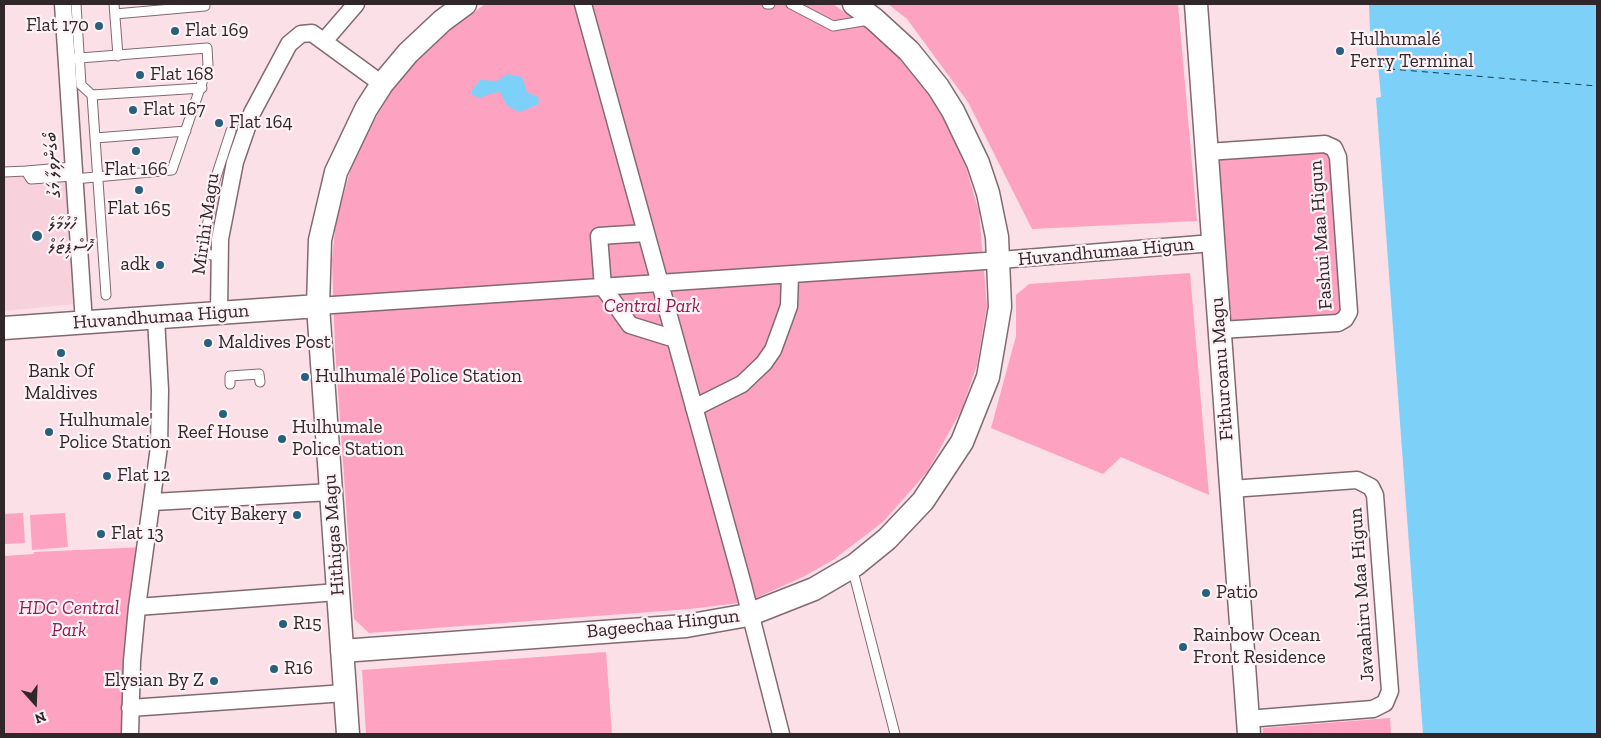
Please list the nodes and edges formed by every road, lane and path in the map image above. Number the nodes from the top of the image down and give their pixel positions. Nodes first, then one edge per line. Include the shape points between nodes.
1 (63, 4) edge
2 (76, 4) edge
3 (114, 4) edge
4 (356, 4) edge
5 (465, 4) edge
6 (583, 4) edge
7 (791, 4) edge
8 (854, 4) edge
9 (1196, 4) edge
10 (183, 6) edge
11 (205, 6) dead end
12 (115, 14) junction
13 (874, 19) junction
14 (325, 40) junction
15 (118, 56) junction
16 (73, 59) junction
17 (382, 84) junction
18 (202, 88) junction
19 (92, 95) junction
20 (186, 131) junction
21 (231, 131) dead end
22 (95, 138) junction
23 (1207, 152) junction
24 (4, 172) edge
25 (73, 174) junction
26 (98, 176) junction
27 (646, 233) junction
28 (1213, 243) junction
29 (218, 256) junction
30 (1000, 260) junction
31 (790, 275) junction
32 (659, 283) junction
33 (603, 287) junction
34 (106, 295) dead end
35 (318, 306) junction
36 (219, 313) junction
37 (156, 318) junction
38 (84, 323) junction
39 (4, 328) edge
40 (1220, 330) junction
41 (675, 339) junction
42 (260, 382) dead end
43 (230, 384) dead end
44 (694, 408) junction
45 (1231, 489) junction
46 (331, 492) junction
47 (153, 502) junction
48 (852, 567) junction
49 (338, 592) junction
50 (137, 607) junction
51 (748, 615) junction
52 (342, 651) junction
53 (345, 693) junction
54 (130, 708) junction
55 (1248, 727) edge
56 (130, 734) edge
57 (348, 734) edge
58 (781, 734) edge
59 (895, 734) edge

1 - 16 street, ބޯގަންވިލާ މަގު
2 - 16 lane
3 - 12 lane
4 - 14 street
5 - 17 street via 424,36
6 - 27 street
7 - 13 lane via 833,26
8 - 13 street, Bageechaa Hingun
9 - 23 street, Fithuroanu Magu
10 - 11 lane
10 - 12 lane
12 - 15 lane
13 - 30 street, Bageechaa Hingun via 924,68 962,126 988,193
14 - 17 street, Mirihi Magu
14 - 29 street, Mirihi Magu via 312,33 294,38 263,89 235,162
15 - 16 lane
15 - 18 lane via 207,48 208,65
16 - 19 lane via 81,86
16 - 25 street, ބޯގަންވިލާ މަގު
17 - 35 street via 354,129 329,194 318,255
18 - 19 lane
18 - 20 lane
19 - 22 lane
20 - 22 lane
20 - 26 lane via 172,170
21 - 29 lane via 214,183 205,240 206,254
22 - 26 lane
23 - 28 street, Fithuroanu Magu
23 - 40 street, Fashui Maa Higun via 1325,144 1334,148 1338,157 1349,312 1345,319 1338,324
24 - 25 lane via 26,171 31,179
25 - 26 lane
25 - 38 street, ބޯގަންވިލާ މަގު
26 - 34 lane
27 - 32 street
27 - 33 street via 599,236
28 - 30 street, Huvandhumaa Higun
28 - 40 street, Fithuroanu Magu
29 - 36 street, Mirihi Magu
30 - 31 street, Huvandhumaa Higun
30 - 48 street, Bageechaa Hingun via 1000,307 993,354 988,377 965,435 923,501 887,539
31 - 32 street, Huvandhumaa Higun
31 - 44 street via 789,306 764,363 742,384
32 - 33 street, Huvandhumaa Higun
32 - 41 street
33 - 35 street, Huvandhumaa Higun
33 - 41 street via 630,325
35 - 36 street, Huvandhumaa Higun
35 - 46 street, Hithigas Magu
36 - 37 street, Huvandhumaa Higun
37 - 38 street, Huvandhumaa Higun
37 - 47 street via 160,416
38 - 39 street, Huvandhumaa Higun
40 - 45 street, Fithuroanu Magu
41 - 44 street
42 - 43 lane via 259,374 230,376
44 - 51 street via 742,582
45 - 55 street, Fithuroanu Magu
45 - 55 street, Javaahiru Maa Higun via 1357,480 1371,487 1375,495 1390,691 1384,703 1374,710
46 - 47 street
46 - 49 street, Hithigas Magu
47 - 50 street
48 - 51 street, Bageechaa Hingun via 810,592
48 - 59 lane
49 - 50 street
49 - 52 street, Hithigas Magu
50 - 54 street
51 - 52 street, Bageechaa Hingun via 686,626
51 - 58 street
52 - 53 street, Hithigas Magu
53 - 54 street
53 - 57 street, Hithigas Magu
54 - 56 street

